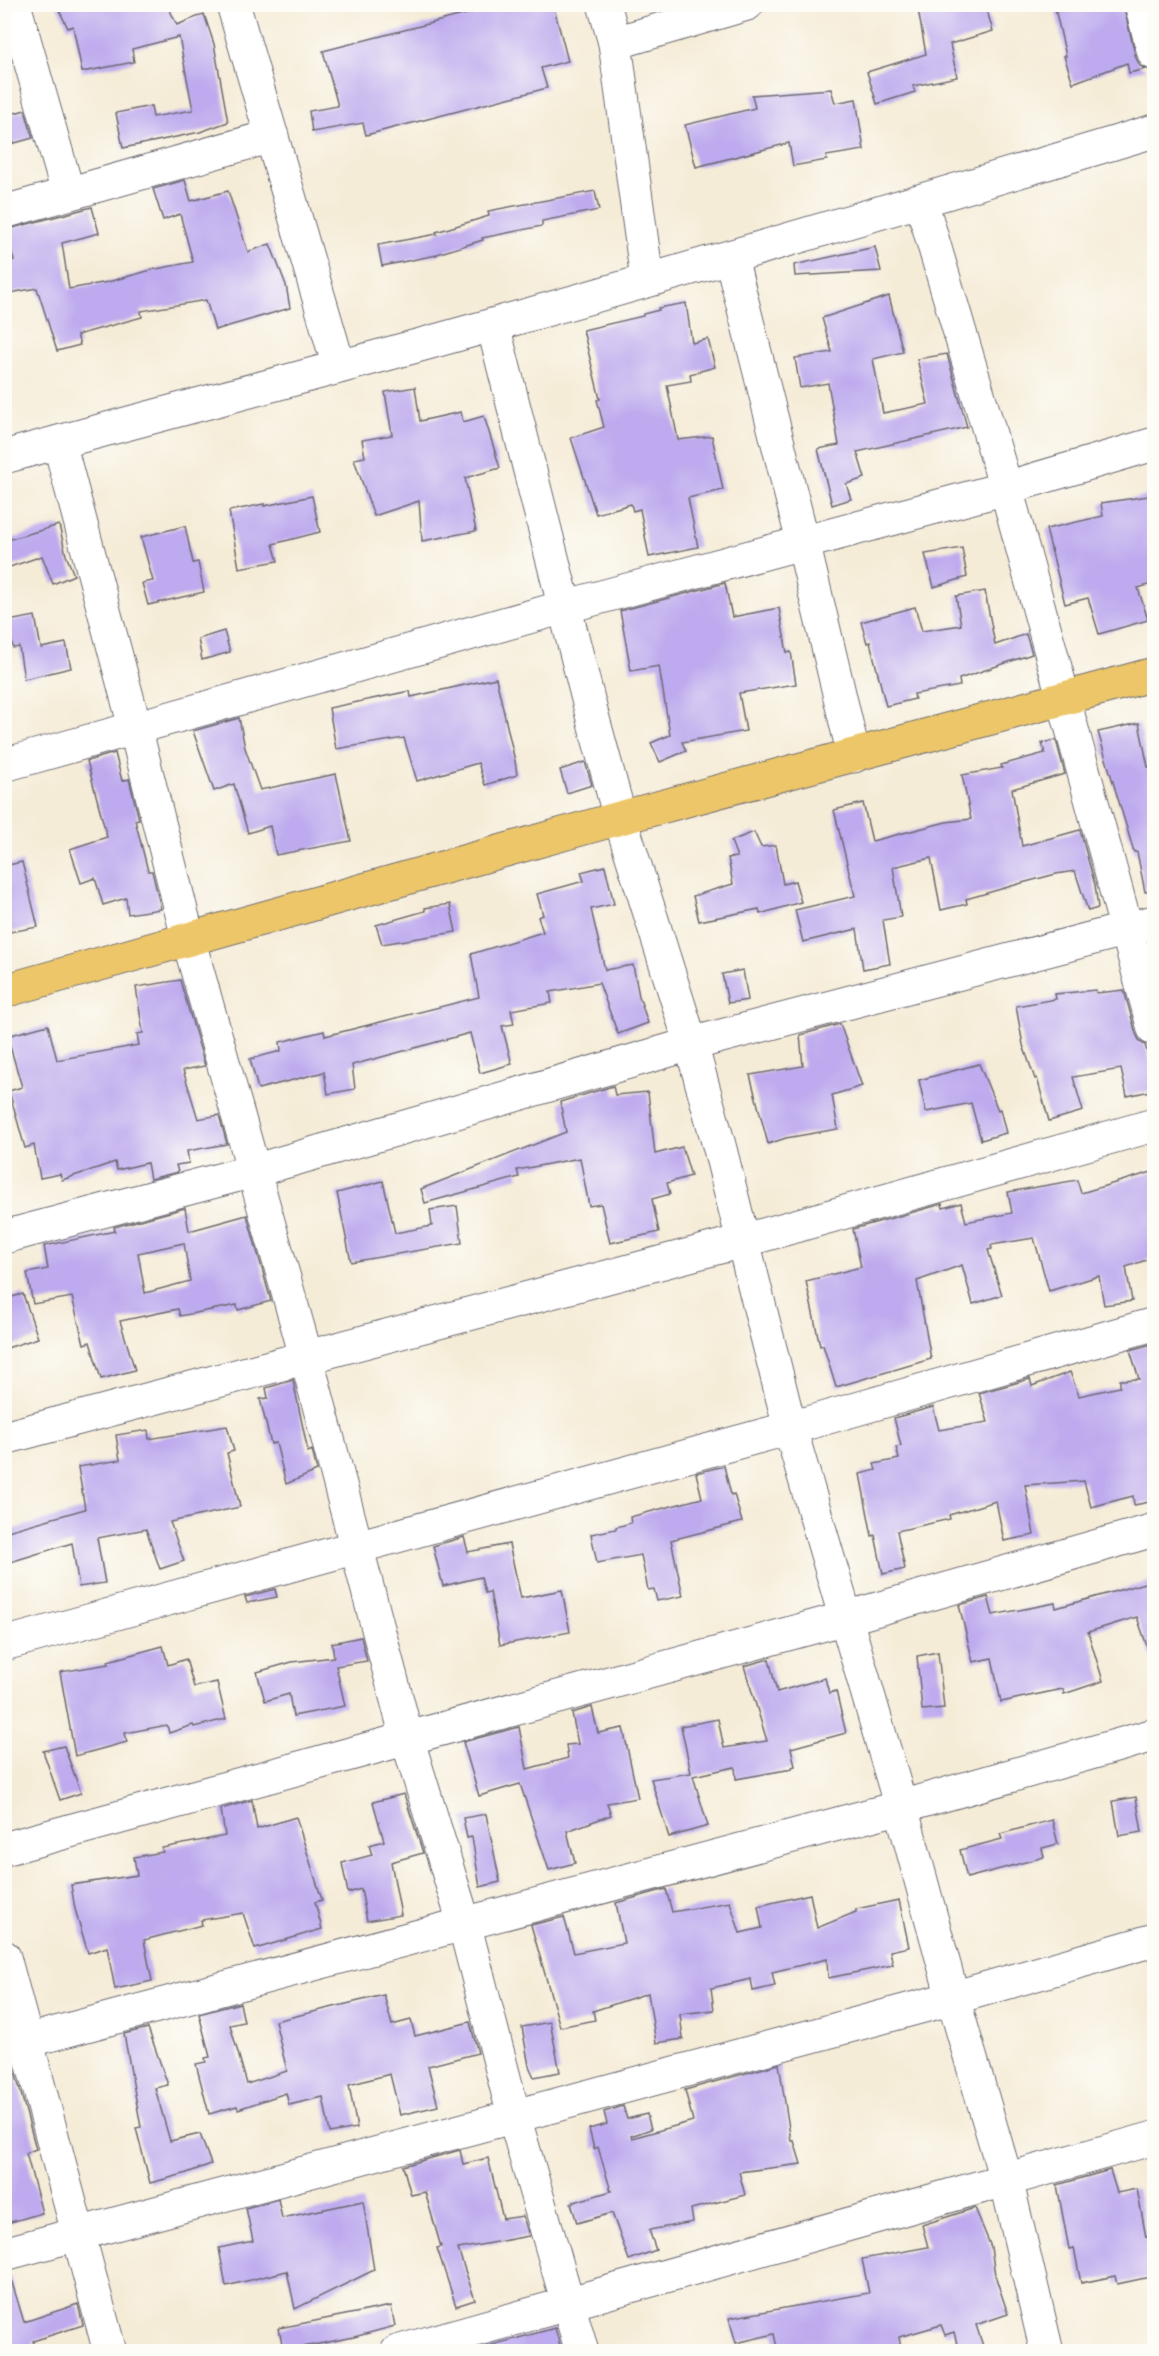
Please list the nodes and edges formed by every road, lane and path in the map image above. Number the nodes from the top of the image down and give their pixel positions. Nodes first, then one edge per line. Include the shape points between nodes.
1 (233, 4) edge
2 (604, 4) edge
3 (747, 4) edge
4 (1141, 4) edge
5 (13, 22) edge
6 (615, 43) junction
7 (1155, 53) edge
8 (1155, 131) edge
9 (272, 136) junction
10 (68, 193) junction
11 (921, 201) junction
12 (4, 212) edge
13 (731, 258) junction
14 (647, 280) junction
15 (493, 325) junction
16 (339, 367) junction
17 (59, 442) junction
18 (1155, 444) edge
19 (4, 457) edge
20 (1006, 488) junction
21 (803, 542) junction
22 (564, 607) junction
23 (1155, 674) edge
24 (1064, 698) junction
25 (135, 727) junction
26 (854, 756) junction
27 (4, 765) edge
28 (620, 818) junction
29 (1141, 926) edge
30 (188, 938) junction
31 (4, 991) edge
32 (1155, 1029) edge
33 (691, 1044) junction
34 (1155, 1125) edge
35 (253, 1171) junction
36 (4, 1237) edge
37 (742, 1240) junction
38 (1155, 1324) edge
39 (306, 1356) junction
40 (790, 1428) junction
41 (4, 1438) edge
42 (1155, 1530) edge
43 (358, 1546) junction
44 (846, 1618) junction
45 (4, 1644) edge
46 (1155, 1735) edge
47 (407, 1738) junction
48 (901, 1807) junction
49 (4, 1849) edge
50 (464, 1923) junction
51 (1155, 1940) edge
52 (4, 1957) edge
53 (953, 1998) junction
54 (16, 2044) edge
55 (514, 2116) junction
56 (1155, 2138) edge
57 (1006, 2179) junction
58 (79, 2234) junction
59 (4, 2254) edge
60 (570, 2302) junction
61 (110, 2352) edge
62 (397, 2352) edge
63 (582, 2352) edge
64 (1047, 2352) edge

1 - 9 street
2 - 6 street
3 - 6 street
4 - 7 street
5 - 10 street
6 - 14 street
8 - 11 street
9 - 10 street
9 - 16 street
10 - 12 street
11 - 13 street
11 - 20 street
13 - 14 street
13 - 21 street
14 - 15 street
15 - 16 street
15 - 22 street
16 - 17 street
17 - 19 street
17 - 25 street
18 - 20 street
20 - 21 street
20 - 24 street
21 - 22 street
21 - 26 street
22 - 25 street
22 - 28 street
23 - 24 main road
24 - 26 main road
24 - 29 street
25 - 27 street
25 - 30 street
26 - 28 main road
28 - 30 main road
28 - 33 street
29 - 32 street
29 - 33 street
30 - 31 main road
30 - 35 street
33 - 35 street
33 - 37 street
34 - 37 street
35 - 36 street
35 - 39 street
37 - 39 street
37 - 40 street
38 - 40 street
39 - 41 street
39 - 43 street
40 - 43 street
40 - 44 street
42 - 44 street
43 - 45 street
43 - 47 street
44 - 47 street
44 - 48 street
46 - 48 street
47 - 49 street
47 - 50 street
48 - 50 street
48 - 53 street
50 - 54 street
50 - 55 street
51 - 53 street
52 - 54 street
53 - 55 street
53 - 57 street
54 - 58 street
55 - 58 street
55 - 60 street
56 - 57 street
57 - 60 street
57 - 64 street
58 - 59 street
58 - 61 street
60 - 62 street
60 - 63 street

